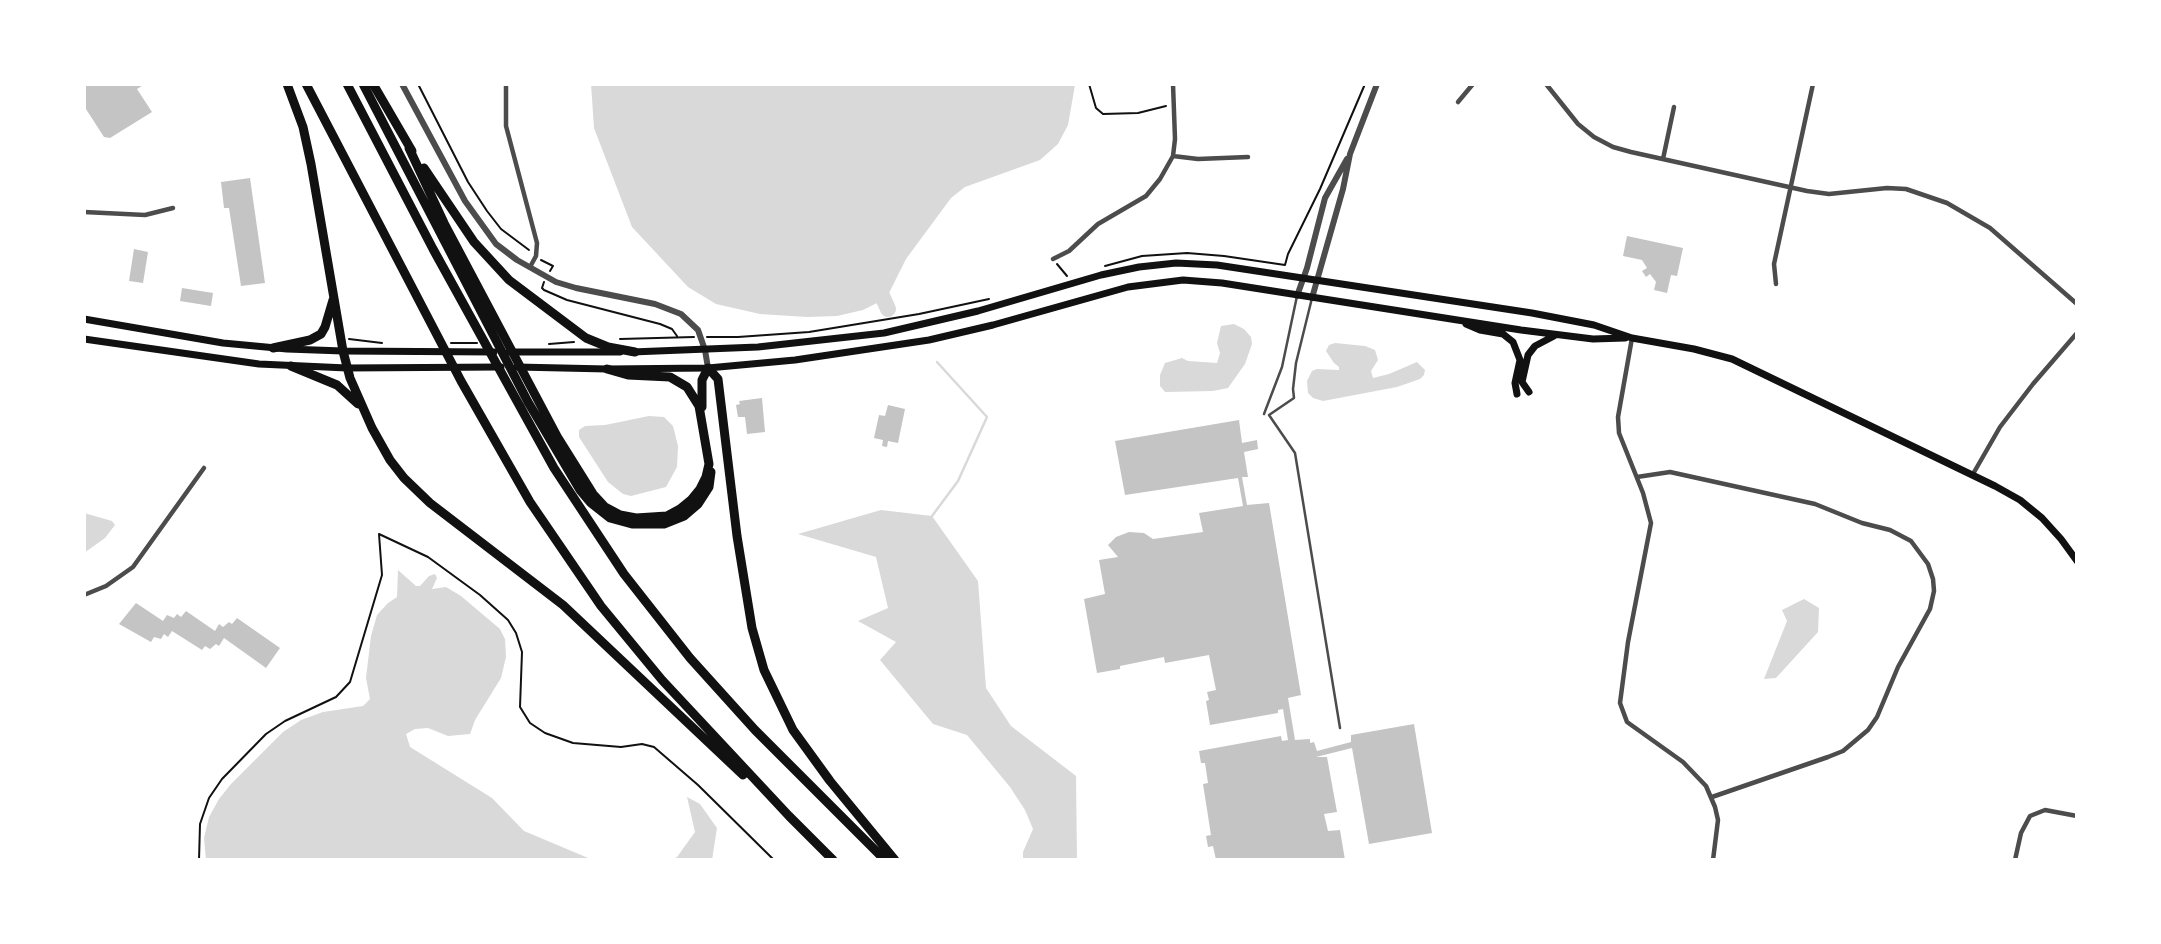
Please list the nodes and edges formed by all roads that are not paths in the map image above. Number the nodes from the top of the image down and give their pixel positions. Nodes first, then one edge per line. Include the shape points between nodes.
1 (286, 84) edge
2 (306, 84) edge
3 (347, 84) edge
4 (363, 84) edge
5 (373, 84) edge
6 (402, 84) edge
7 (506, 84) edge
8 (1173, 84) edge
9 (1377, 84) edge
10 (1473, 84) edge
11 (1546, 84) edge
12 (1813, 84) edge
13 (1458, 102) dead end
14 (1674, 107) dead end
15 (410, 148) junction
16 (1350, 154) junction
17 (1173, 156) junction
18 (1248, 157) dead end
19 (1663, 159) junction
20 (1790, 187) junction
21 (173, 208) dead end
22 (84, 212) edge
23 (1053, 259) road end
24 (529, 268) junction
25 (1304, 278) junction
26 (1318, 280) junction
27 (1776, 284) dead end
28 (334, 295) junction
29 (1297, 296) junction
30 (1312, 298) junction
31 (2077, 303) edge
32 (84, 319) edge
33 (1456, 320) junction
34 (2077, 333) edge
35 (1557, 335) junction
36 (1632, 338) junction
37 (84, 339) edge
38 (273, 348) junction
39 (705, 349) junction
40 (343, 351) junction
41 (635, 352) junction
42 (291, 366) junction
43 (347, 368) junction
44 (708, 368) junction
45 (607, 369) junction
46 (1529, 392) dead end
47 (1517, 394) dead end
48 (364, 411) junction
49 (1264, 414) dead end
50 (702, 415) junction
51 (709, 464) junction
52 (204, 468) dead end
53 (1973, 474) junction
54 (1637, 477) junction
55 (2077, 561) edge
56 (84, 595) edge
57 (1340, 728) dead end
58 (1712, 797) junction
59 (789, 816) junction
60 (2077, 816) edge
61 (833, 860) edge
62 (885, 860) edge
63 (895, 860) edge
64 (1713, 860) edge
65 (2015, 860) edge

1 - 28 highway via 303,127
2 - 59 highway via 461,381 530,502 610,616 662,680
3 - 62 highway via 554,468 624,574 708,679
4 - 51 highway via 528,402 591,503 610,518 632,524 664,524 698,504 709,487
5 - 15 highway
6 - 24 street via 473,214 496,244
7 - 24 street via 510,146 537,243
8 - 17 street
9 - 16 street
10 - 13 street
11 - 19 street via 1594,137
12 - 20 street
14 - 19 street
15 - 41 highway via 474,242 509,280 586,338
15 - 51 highway via 444,223 558,438 605,507 636,518 667,516 700,489
16 - 25 street via 1325,198
16 - 26 street
17 - 18 street
17 - 23 street via 1146,196 1098,224 1069,251
19 - 20 street
20 - 27 street via 1774,264
20 - 31 street via 1829,194 1906,189 1947,203 1990,228
21 - 22 street via 145,215
24 - 39 street via 576,288 666,307 687,317
25 - 26 main road
25 - 29 street
25 - 39 main road via 1217,265 1156,264 907,328 788,344
26 - 30 street
26 - 36 main road via 1557,318
28 - 38 highway via 321,334
28 - 40 highway
29 - 30 main road
29 - 44 main road via 1208,281 1157,282 929,340
29 - 49 lane via 1282,367
30 - 33 main road
30 - 57 lane via 1296,363 1294,398 1269,415 1295,453
32 - 38 main road
33 - 35 main road
33 - 47 main road via 1503,334 1513,342 1520,360
34 - 53 street via 2027,390
35 - 36 main road
35 - 46 main road via 1528,355 1522,382
36 - 53 main road via 1745,364
36 - 54 street via 1618,417 1624,450
37 - 42 main road
38 - 40 main road
39 - 41 main road
39 - 44 street
40 - 41 main road
40 - 43 highway
42 - 43 main road
42 - 48 highway via 337,384
43 - 45 main road
43 - 48 highway
44 - 45 main road
44 - 50 highway via 702,380
44 - 63 highway via 718,379 737,536 764,670 793,730
45 - 50 highway via 677,380 696,399
48 - 59 highway via 390,460 417,491 563,605
50 - 51 highway
52 - 56 street via 133,567
53 - 55 main road via 2042,518
54 - 58 street via 1649,512 1650,535 1622,680 1622,714 1635,729 1690,768
54 - 58 street via 1670,472 1815,504 1911,541 1933,579 1930,609 1868,730 1843,751
58 - 64 street via 1718,820
59 - 61 highway
60 - 65 street via 2045,810 2030,816

